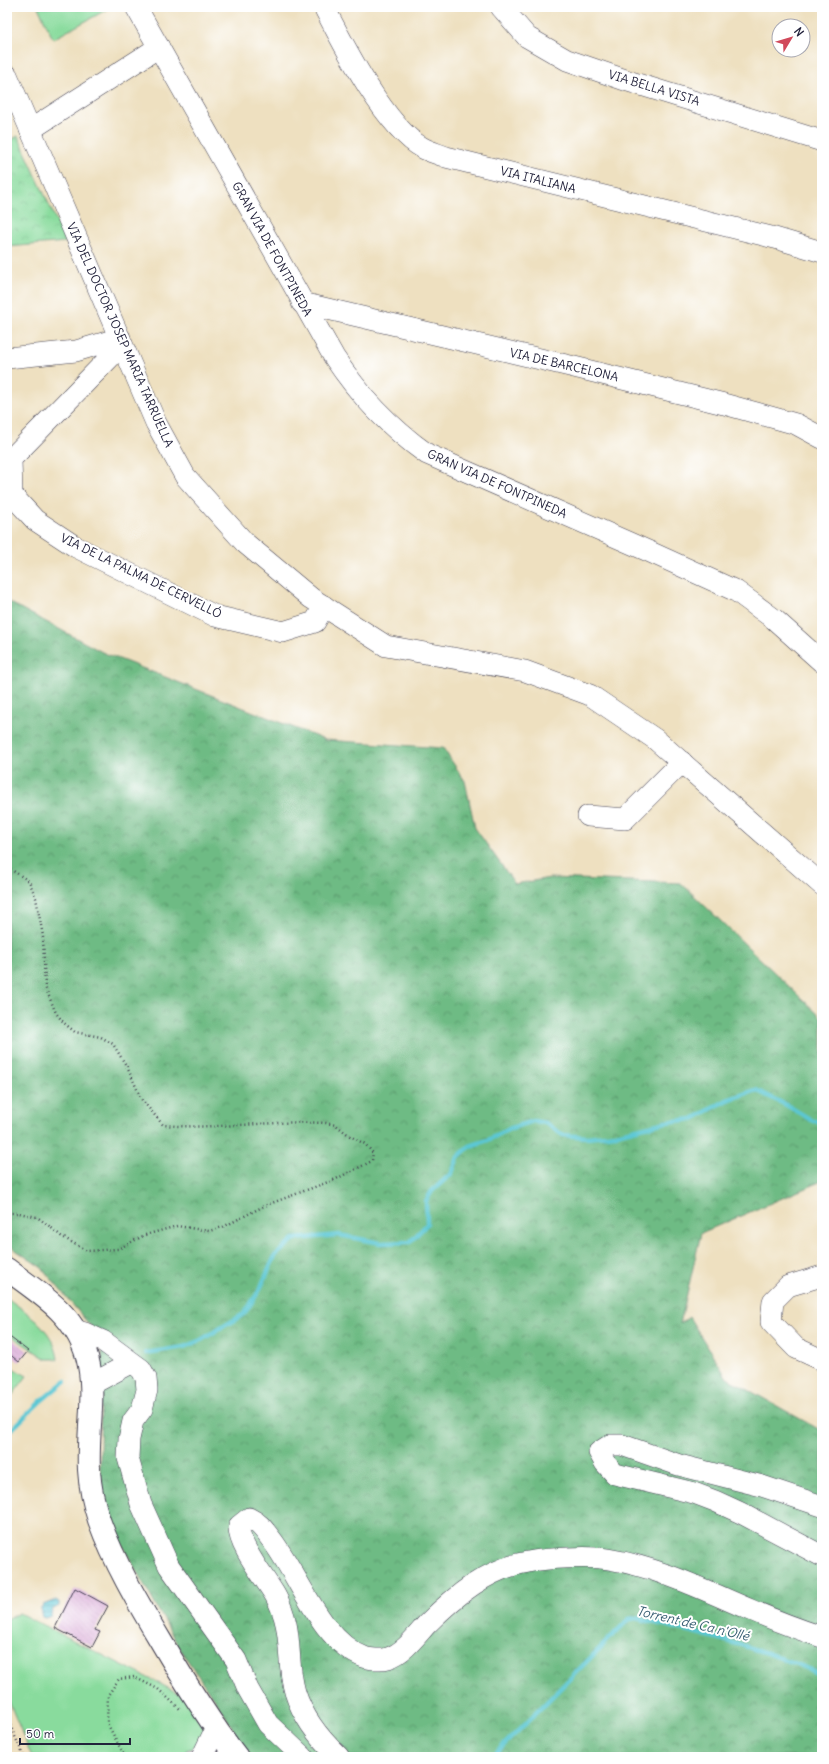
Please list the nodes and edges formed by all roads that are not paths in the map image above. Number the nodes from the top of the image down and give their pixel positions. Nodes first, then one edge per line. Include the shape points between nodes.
1 (136, 7) edge
2 (324, 7) edge
3 (501, 7) edge
4 (159, 47) junction
5 (7, 76) edge
6 (30, 130) junction
7 (822, 141) edge
8 (822, 252) edge
9 (302, 303) junction
10 (121, 342) junction
11 (7, 358) edge
12 (822, 438) edge
13 (324, 606) junction
14 (822, 662) edge
15 (682, 762) junction
16 (588, 816) dead end
17 (822, 885) edge
18 (7, 1269) edge
19 (822, 1276) edge
20 (75, 1330) junction
21 (822, 1360) edge
22 (131, 1363) junction
23 (92, 1384) junction
24 (822, 1506) edge
25 (822, 1556) edge
26 (822, 1637) edge
27 (211, 1746) edge
28 (237, 1757) edge
29 (303, 1757) edge
30 (339, 1757) edge

1 - 4 street, GRAN VIA DE FONTPINEDA
2 - 8 street, VIA ITALIANA via 357,67 388,115 404,134 423,148 446,157 775,238
3 - 7 street, VIA BELLA VISTA via 527,36 567,60
4 - 6 street
4 - 9 street, GRAN VIA DE FONTPINEDA
5 - 6 street, VIA DEL DOCTOR JOSEP MARIA TARRUELLA
6 - 10 street, VIA DEL DOCTOR JOSEP MARIA TARRUELLA
9 - 12 street, VIA DE BARCELONA via 724,404 796,424
9 - 14 street, GRAN VIA DE FONTPINEDA via 351,382 388,423 427,454 736,591
10 - 11 street via 76,351
10 - 13 street, VIA DEL DOCTOR JOSEP MARIA TARRUELLA via 156,423 185,476 245,543
10 - 13 street, VIA DE LA PALMA DE CERVELLÓ via 11,459 12,495 35,520 76,547 215,616 282,632 315,622
13 - 15 street, VIA DEL DOCTOR JOSEP MARIA TARRUELLA via 386,646 525,671 590,695 655,739
15 - 16 street via 625,819
15 - 17 street, VIA DEL DOCTOR JOSEP MARIA TARRUELLA
18 - 20 main road via 60,1310
19 - 21 street via 788,1286 773,1301 771,1322 796,1348
20 - 22 street via 103,1341
20 - 23 main road via 90,1366
22 - 23 street
22 - 29 street via 141,1369 146,1378 147,1390 142,1409 133,1421 129,1439 128,1458 140,1504 169,1566 236,1660 248,1689 268,1724
23 - 27 main road via 89,1470 99,1520 118,1564
24 - 25 street via 762,1486 679,1465 622,1445 610,1445 599,1452 615,1474 694,1493 715,1501
26 - 30 street via 769,1618 665,1574 606,1559 569,1559 530,1561 511,1565 488,1575 460,1594 405,1647 387,1658 365,1657 350,1650 332,1635 279,1549 258,1522 249,1518 239,1526 238,1532 276,1596 288,1626 295,1692 312,1728
27 - 28 main road

